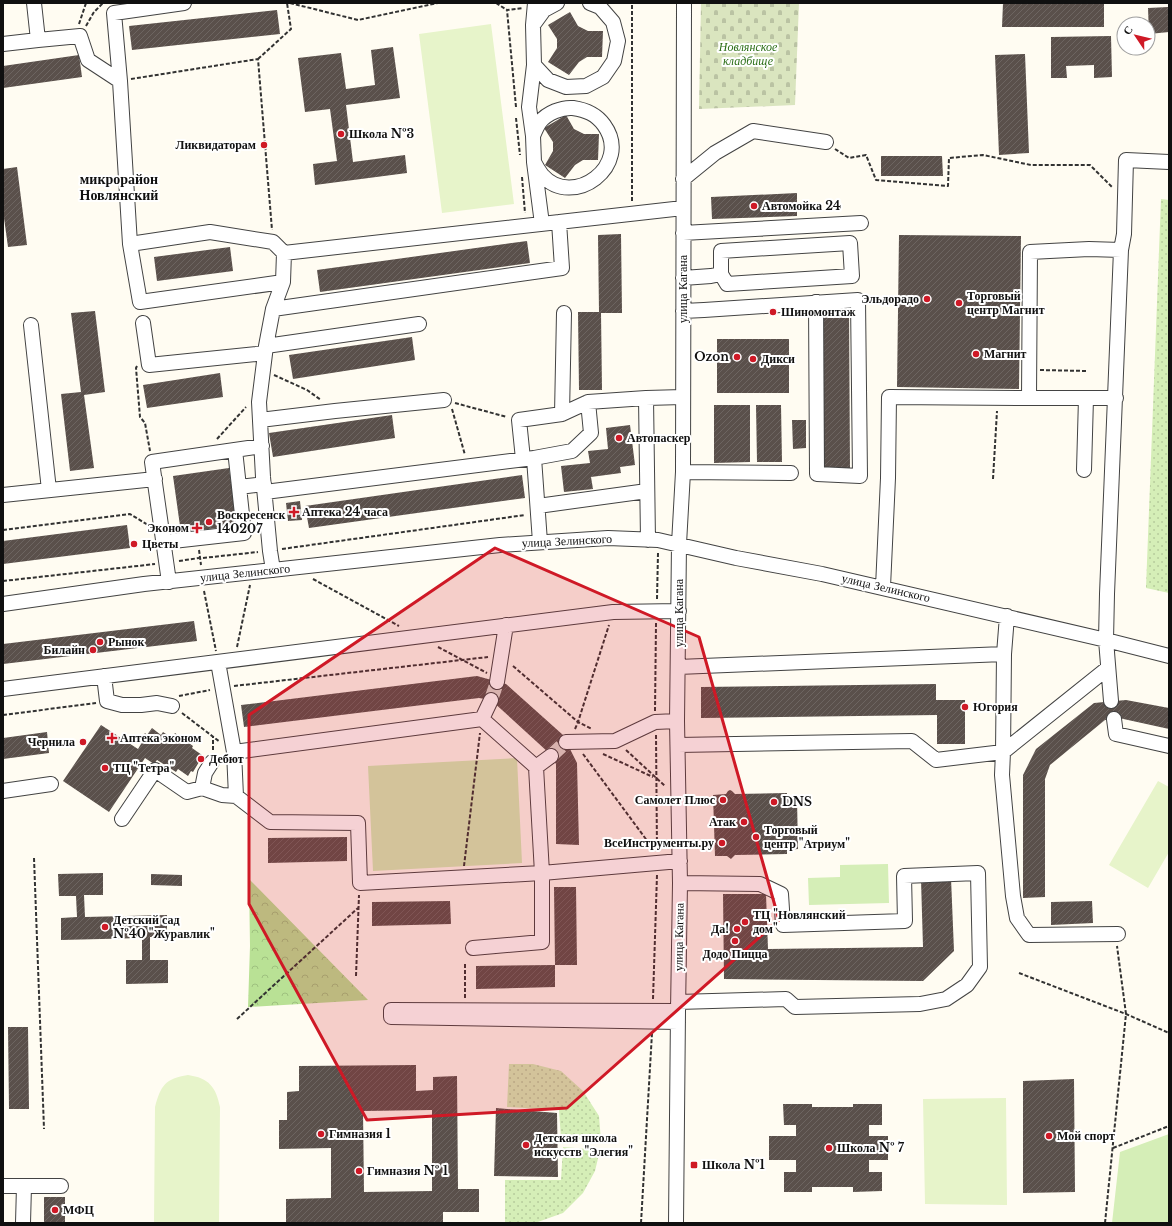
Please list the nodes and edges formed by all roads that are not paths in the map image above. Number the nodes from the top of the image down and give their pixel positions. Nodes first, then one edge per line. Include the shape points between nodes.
1 (34, 3) edge
2 (184, 3) edge
3 (535, 3) edge
4 (557, 3) edge
5 (590, 3) edge
6 (684, 3) edge
7 (532, 26) junction
8 (38, 40) junction
9 (3, 44) edge
10 (534, 65) junction
11 (120, 81) junction
12 (533, 136) junction
13 (826, 142) road end
14 (534, 162) junction
15 (1169, 162) edge
16 (683, 179) junction
17 (683, 208) junction
18 (559, 222) junction
19 (861, 223) dead end
20 (542, 224) junction
21 (683, 233) junction
22 (130, 244) junction
23 (1121, 250) junction
24 (284, 253) junction
25 (721, 274) junction
26 (683, 278) junction
27 (283, 282) junction
28 (816, 302) junction
29 (273, 309) junction
30 (683, 312) junction
31 (564, 313) dead end
32 (143, 323) dead end
33 (419, 324) dead end
34 (31, 326) dead end
35 (265, 349) junction
36 (683, 397) junction
37 (646, 398) junction
38 (1029, 398) junction
39 (1086, 398) junction
40 (1116, 398) junction
41 (444, 400) dead end
42 (588, 402) junction
43 (562, 414) junction
44 (260, 420) junction
45 (262, 446) junction
46 (235, 450) junction
47 (529, 458) junction
48 (1084, 470) dead end
49 (683, 472) junction
50 (791, 473) dead end
51 (155, 479) junction
52 (239, 487) junction
53 (264, 488) junction
54 (49, 490) junction
55 (647, 491) junction
56 (3, 495) edge
57 (538, 510) junction
58 (163, 538) junction
59 (653, 540) junction
60 (540, 542) junction
61 (679, 544) junction
62 (273, 570) junction
63 (169, 582) junction
64 (883, 587) junction
65 (3, 604) edge
66 (679, 611) junction
67 (1007, 616) junction
68 (506, 626) junction
69 (1106, 640) junction
70 (1004, 654) junction
71 (1169, 656) edge
72 (218, 662) junction
73 (678, 667) junction
74 (1108, 668) junction
75 (104, 676) junction
76 (497, 680) tunnel mouth
77 (3, 689) edge
78 (491, 700) tunnel mouth
79 (1111, 701) dead end
80 (172, 706) road end
81 (482, 719) junction
82 (1114, 719) dead end
83 (678, 721) junction
84 (566, 742) tunnel mouth
85 (678, 744) junction
86 (1169, 746) edge
87 (234, 752) junction
88 (1003, 752) junction
89 (551, 756) tunnel mouth
90 (212, 762) dead end
91 (536, 768) junction
92 (51, 784) dead end
93 (202, 788) junction
94 (3, 791) edge
95 (236, 796) junction
96 (122, 819) dead end
97 (680, 861) junction
98 (542, 873) junction
99 (680, 882) junction
100 (1118, 940) road end
101 (473, 948) dead end
102 (678, 1011) junction
103 (653, 1016) junction
104 (3, 1186) edge
105 (24, 1186) junction
106 (61, 1186) dead end
107 (24, 1223) edge
108 (676, 1223) edge

1 - 8 street
2 - 11 street via 114,13
3 - 7 street
4 - 7 street via 544,10
5 - 10 street via 600,7 613,22 618,41 614,61 603,77 586,86 566,87 548,80
6 - 16 street, улица Кагана
7 - 10 street
8 - 9 street
8 - 11 street via 77,37 88,60
10 - 12 street via 530,107
11 - 22 street
12 - 14 street
12 - 14 street via 541,122 553,112 569,108 585,110 605,126 612,146 609,162 600,176 587,185 571,188 556,184 542,175
13 - 16 street via 753,131 715,153
14 - 20 street
15 - 23 street via 1126,160 1124,234
16 - 17 street, улица Кагана
17 - 18 street
17 - 21 street, улица Кагана
18 - 20 street
18 - 29 street via 562,268
19 - 21 street
20 - 24 street
21 - 26 street, улица Кагана
22 - 24 street via 210,232 273,242
22 - 27 street via 140,302
23 - 38 street via 1030,252
23 - 40 street
24 - 27 street
25 - 25 street via 721,250 850,243 852,276 727,284
25 - 26 street
26 - 30 street, улица Кагана
27 - 29 street
28 - 28 street via 858,300 860,476 817,474
28 - 30 street
29 - 35 street
30 - 36 street, улица Кагана
31 - 43 street
32 - 35 street via 149,365
33 - 35 street
34 - 54 street
35 - 44 street
36 - 37 street
36 - 49 street, улица Кагана
37 - 42 street
37 - 55 street
38 - 39 street
38 - 64 street via 889,397
39 - 40 street
39 - 48 street
40 - 69 street
41 - 44 street
42 - 43 street
42 - 47 street via 591,433 572,451
43 - 47 street via 519,420
44 - 45 street
45 - 46 street
45 - 53 street
46 - 51 street via 152,462
46 - 52 street
47 - 53 street
47 - 57 street
49 - 50 street
49 - 61 street, улица Кагана
51 - 54 street
51 - 58 street
52 - 53 street
52 - 58 street via 244,534
53 - 62 street
54 - 56 street
55 - 57 street
55 - 59 street
57 - 60 street
58 - 63 street
59 - 60 street, улица Зелинского via 598,537
59 - 61 street, улица Зелинского
60 - 62 street, улица Зелинского via 492,545
61 - 64 street, улица Зелинского
61 - 66 street, улица Кагана
62 - 63 street, улица Зелинского
63 - 65 street, улица Зелинского
64 - 67 street, улица Зелинского
66 - 68 street via 613,612
66 - 73 street, улица Кагана
67 - 69 street, улица Зелинского
67 - 70 street
68 - 72 street
68 - 76 street
69 - 71 street, улица Зелинского
69 - 74 street
70 - 73 street
70 - 88 street
72 - 75 street
72 - 87 street
73 - 83 street, улица Кагана
74 - 79 street
74 - 88 street
75 - 77 street
75 - 80 street via 107,702 122,705 157,703
78 - 81 street
81 - 87 street
81 - 91 street
82 - 86 street via 1116,734
83 - 84 street via 655,722 615,741
83 - 85 street, улица Кагана
85 - 88 street via 912,741 936,760
85 - 97 street, улица Кагана
87 - 95 street
88 - 100 street via 1003,782 1017,918 1029,935
89 - 91 street
90 - 93 street via 205,773
91 - 98 street
92 - 94 street
93 - 95 street via 222,795
93 - 96 street via 187,792 155,770
95 - 98 street via 270,822 358,823 360,883
97 - 98 street via 657,858
97 - 99 street, улица Кагана
98 - 101 street via 542,942
99 - 102 street, улица Кагана
99 - 102 street via 760,884 781,894 783,925 905,922 904,876 978,873 980,966 967,985 946,999 920,1004 795,1007 786,999
102 - 103 street
102 - 108 street, улица Кагана
103 - 103 street via 464,1011 391,1010 391,1017
104 - 105 street
105 - 106 street
105 - 107 street

